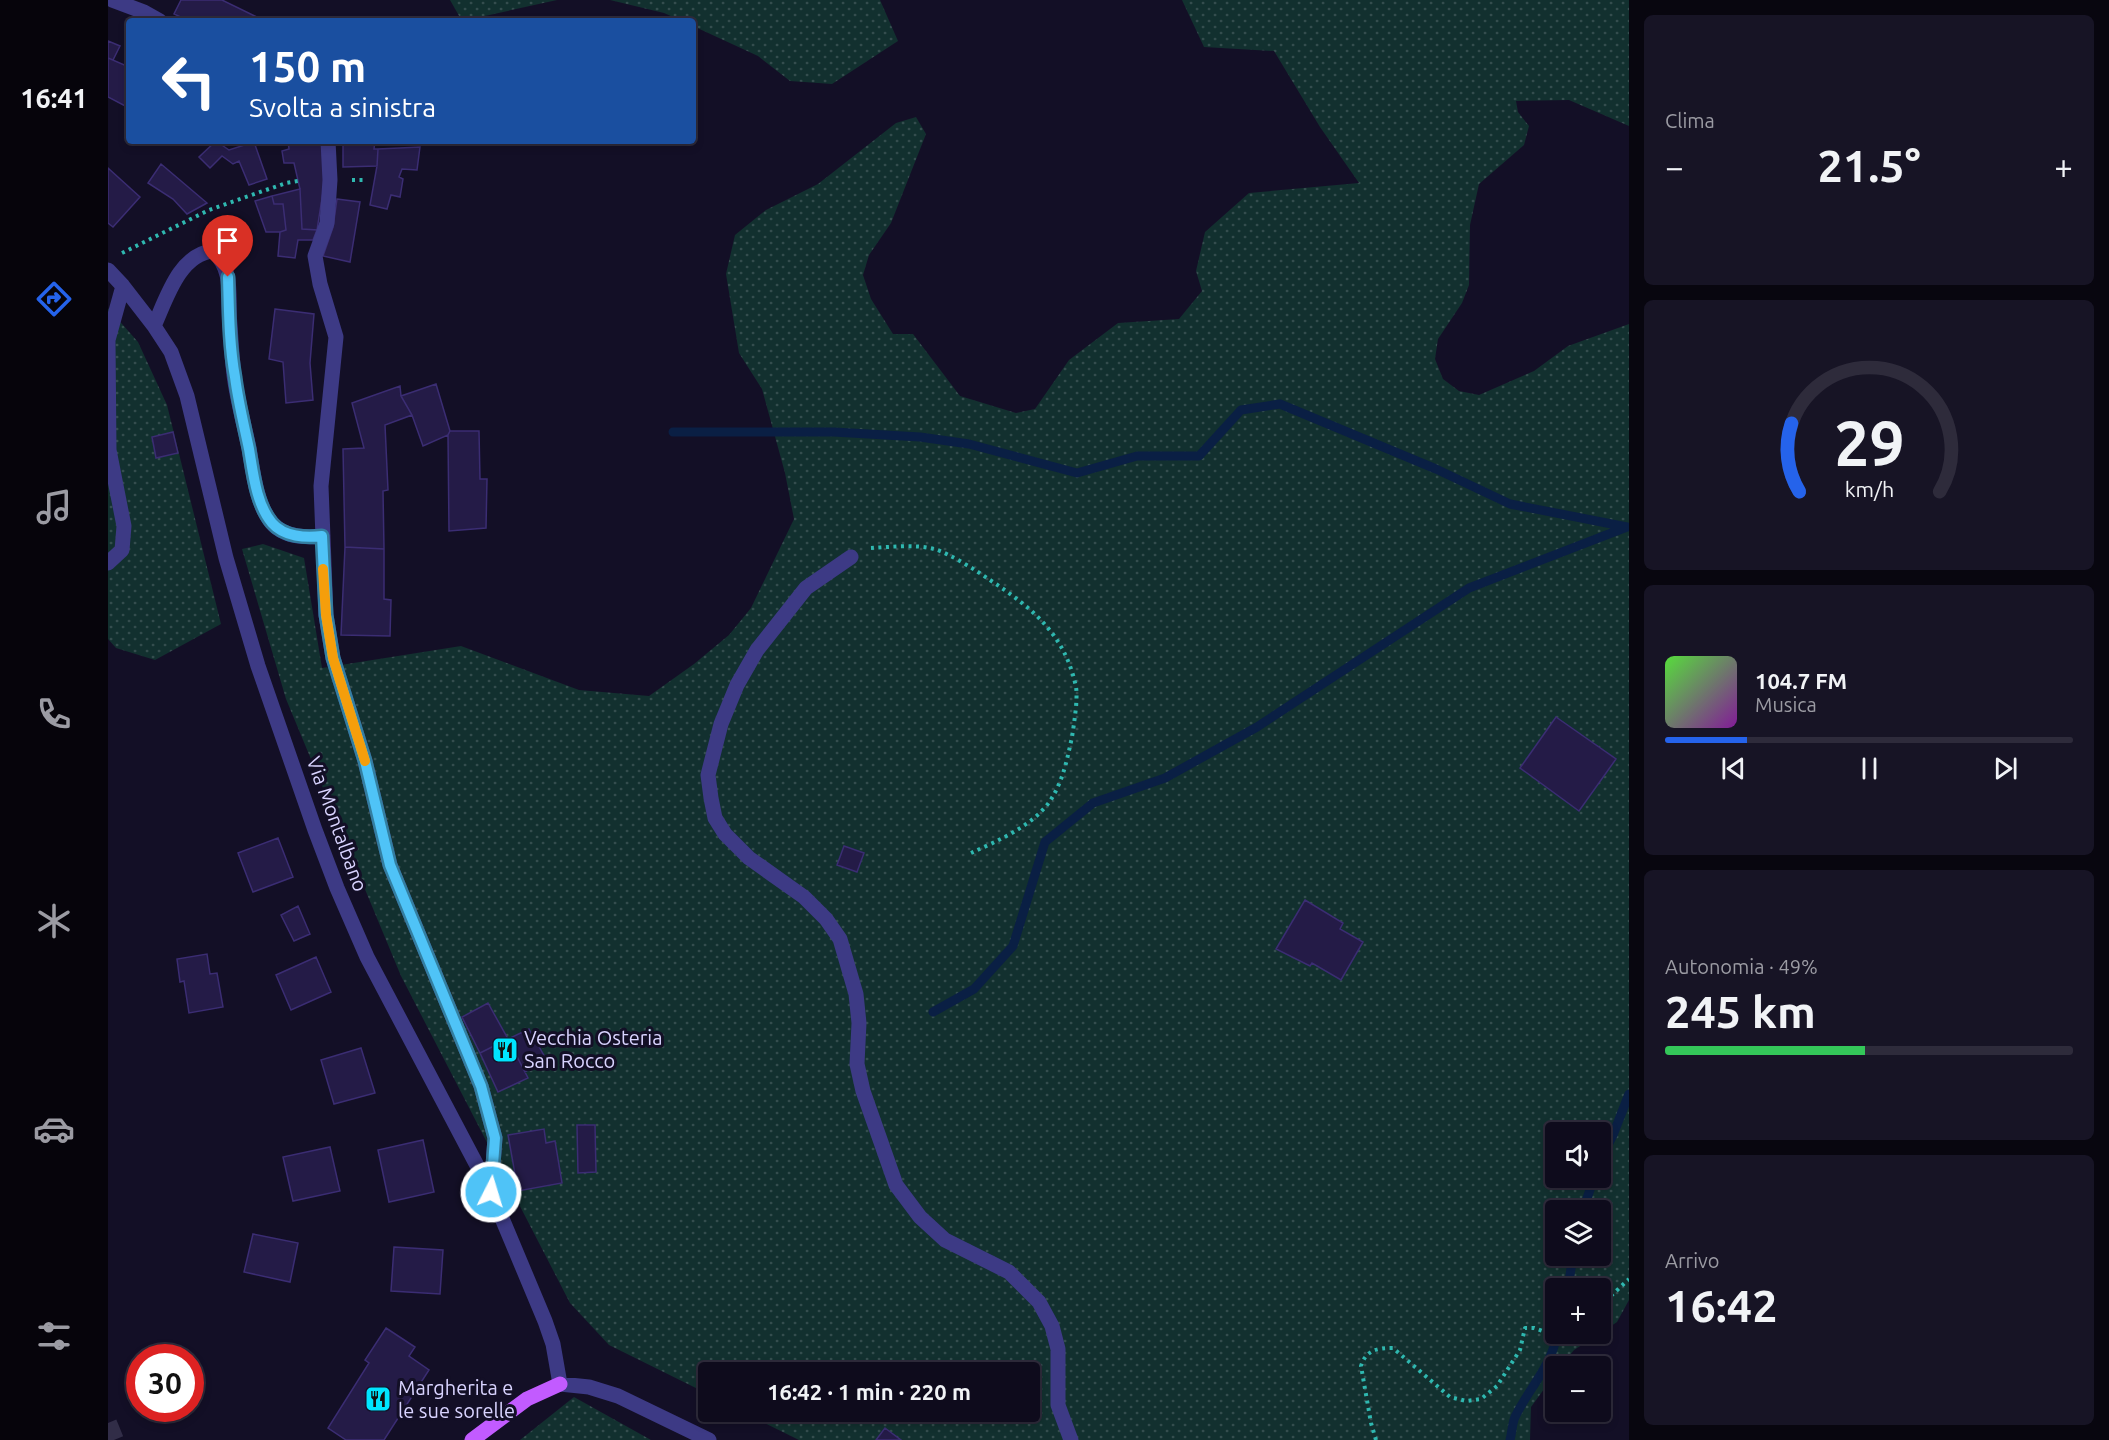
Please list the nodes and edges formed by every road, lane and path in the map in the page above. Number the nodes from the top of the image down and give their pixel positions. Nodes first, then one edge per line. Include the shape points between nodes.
1 (112, 0) edge
2 (155, 18) edge
3 (328, 144) edge
4 (298, 181) dead end
5 (118, 255) dead end
6 (108, 270) edge
7 (123, 285) junction
8 (154, 326) junction
9 (322, 536) junction
10 (851, 557) joint
11 (108, 563) edge
12 (971, 853) dead end
13 (491, 1192) junction
14 (1629, 1280) edge
15 (1611, 1296) edge
16 (1545, 1332) edge
17 (560, 1384) junction
18 (472, 1440) edge
19 (709, 1440) edge
20 (1071, 1440) edge
21 (1376, 1440) edge

1 - 2 street
3 - 9 street via 327,223 315,256 336,337 321,486
4 - 5 path via 209,210
6 - 7 street, Via Montalbano
7 - 8 street, Via Montalbano
7 - 11 street via 108,340 109,450 124,538 122,550
8 - 9 street via 183,269 198,254 213,251 223,262 228,277 234,376 263,508 272,523 286,533
8 - 13 street, Via Montalbano via 171,352 187,396 226,558 258,666 336,888
9 - 13 street via 326,615 333,658 365,761 390,865 481,1086 495,1138
10 - 12 path via 871,548 935,549 1024,603 1063,650 1076,689 1066,768 1049,802 1025,824
10 - 20 street via 806,588 757,650 737,685 721,724 708,776 715,818 749,858 804,897 840,939 856,994 857,1064 862,1092 896,1185 920,1217 945,1240 1009,1272 1039,1302 1052,1326 1058,1349 1058,1405
13 - 17 street, Via Montalbano via 545,1321
14 - 15 path
16 - 21 path via 1525,1328 1520,1350 1497,1386 1481,1399 1467,1401 1450,1397 1393,1348 1370,1352 1362,1366
17 - 18 main road via 527,1399
17 - 19 street via 618,1396

